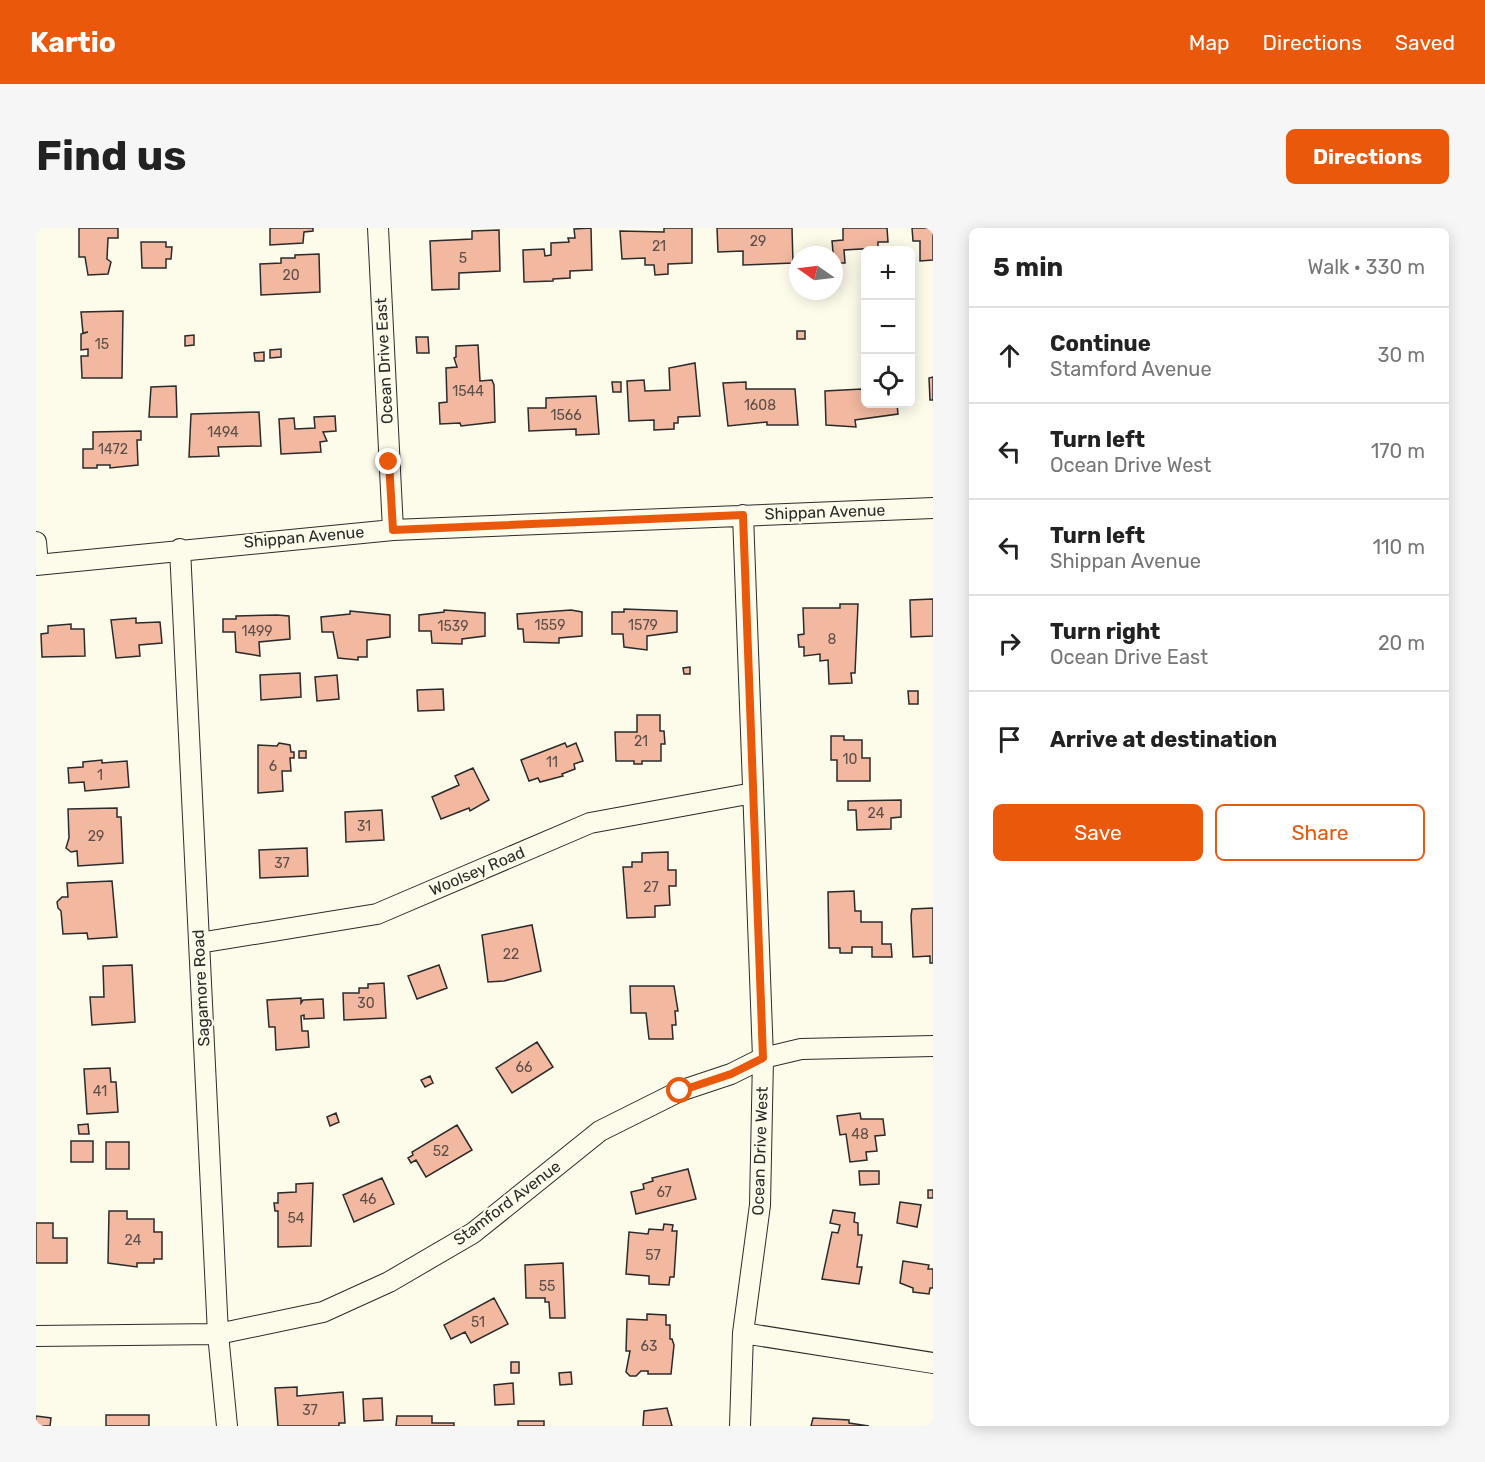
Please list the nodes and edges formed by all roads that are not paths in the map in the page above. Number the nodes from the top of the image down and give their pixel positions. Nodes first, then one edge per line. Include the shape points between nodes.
1 (378, 228) edge
2 (933, 508) edge
3 (743, 515) junction
4 (393, 530) junction
5 (36, 543) edge
6 (180, 549) junction
7 (37, 564) edge
8 (753, 793) junction
9 (199, 943) junction
10 (933, 1046) edge
11 (763, 1058) junction
12 (743, 1333) junction
13 (218, 1334) junction
14 (36, 1336) edge
15 (933, 1363) edge
16 (227, 1426) edge
17 (740, 1426) edge

1 - 4 street, Ocean Drive East
2 - 3 street, Shippan Avenue
3 - 4 street, Shippan Avenue
3 - 8 street, Ocean Drive West
4 - 6 street, Shippan Avenue
5 - 7 street
6 - 7 street, Shippan Avenue
6 - 9 street, Sagamore Road
8 - 9 street, Woolsey Road via 590,823 377,914
8 - 11 street, Ocean Drive West
9 - 13 street, Sagamore Road
10 - 11 street, Stamford Avenue via 801,1049
11 - 12 street, Ocean Drive West via 760,1205
11 - 13 street, Stamford Avenue via 731,1074 680,1091 600,1131 473,1233 389,1282 323,1312
12 - 15 street
12 - 17 street, Ocean Drive West
13 - 14 street, Stamford Avenue
13 - 16 street, Sagamore Road

